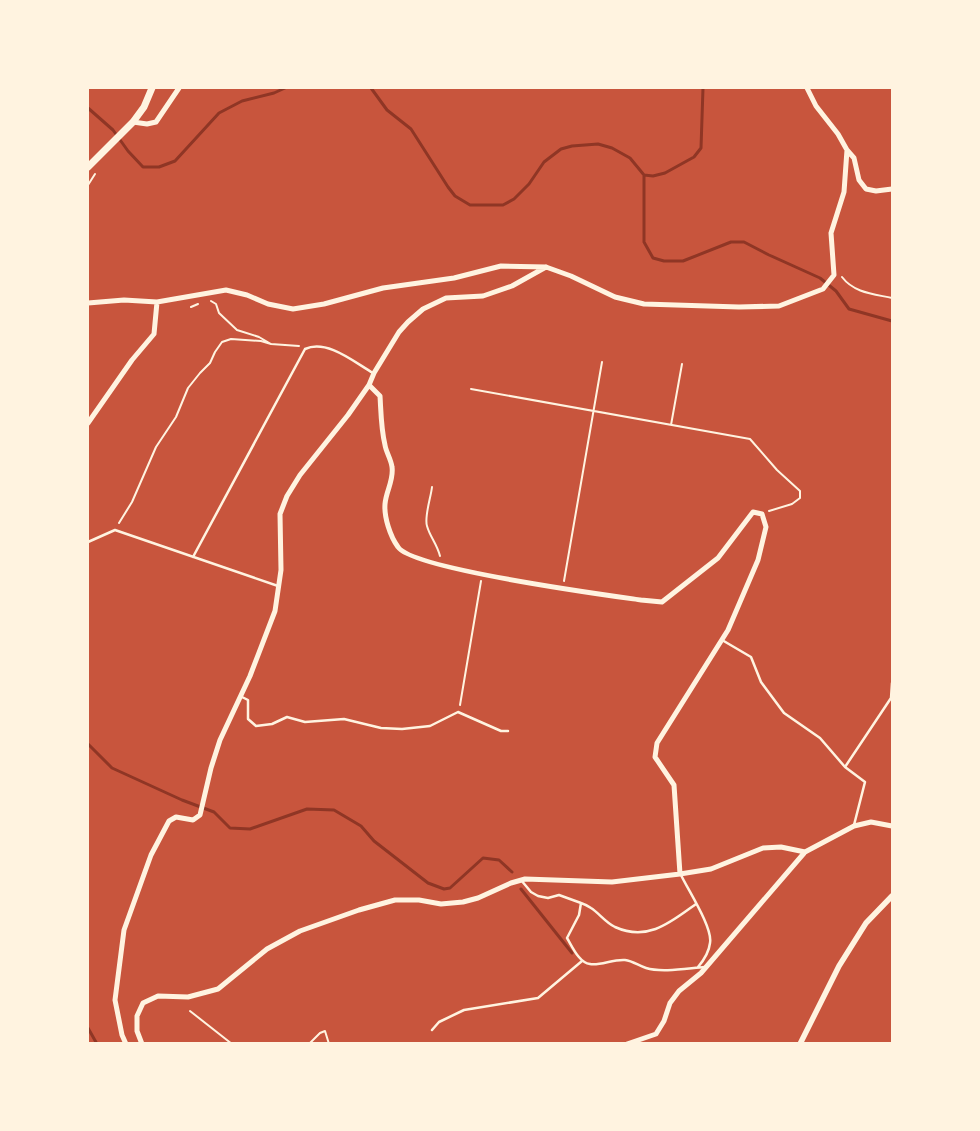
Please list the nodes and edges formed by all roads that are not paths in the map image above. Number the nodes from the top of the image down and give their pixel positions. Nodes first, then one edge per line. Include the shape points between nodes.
1 (152, 88) edge
2 (179, 88) edge
3 (808, 88) edge
4 (133, 122) junction
5 (847, 150) junction
6 (88, 167) edge
7 (892, 189) edge
8 (546, 267) junction
9 (157, 302) junction
10 (88, 303) edge
11 (374, 374) junction
12 (369, 385) junction
13 (88, 422) edge
14 (88, 542) edge
15 (193, 557) junction
16 (278, 586) junction
17 (722, 640) junction
18 (892, 683) edge
19 (240, 697) junction
20 (508, 731) dead end
21 (845, 767) junction
22 (854, 826) junction
23 (892, 826) edge
24 (805, 852) junction
25 (680, 874) junction
26 (521, 880) junction
27 (892, 896) edge
28 (581, 903) junction
29 (696, 904) junction
30 (582, 961) junction
31 (705, 967) junction
32 (698, 968) junction
33 (432, 1030) dead end
34 (126, 1044) edge
35 (142, 1044) edge
36 (627, 1044) edge
37 (800, 1044) edge

1 - 4 main road
2 - 4 street via 156,122
3 - 5 street via 816,106
4 - 6 main road
5 - 7 street via 854,158 859,180 866,189
5 - 8 street via 844,192 831,233 834,275 823,289 779,306 644,304 615,297
8 - 9 street via 501,266 293,308 268,304 226,290
8 - 11 street via 512,286 483,296 446,298 424,309 399,332
9 - 10 street
9 - 13 street via 154,334
11 - 12 street
11 - 15 lane via 327,347 314,345 305,349
12 - 16 street via 300,475 283,503
12 - 17 street via 380,396 385,445 392,466 385,504 386,518 399,550 415,558 482,574 662,602 718,558 753,512 762,514 766,527 758,560
14 - 15 lane via 115,530
15 - 16 lane
16 - 19 street via 275,611
17 - 21 lane via 751,657 761,682 784,713 820,738
17 - 25 street via 656,750 655,757 674,785
18 - 21 lane via 891,698
19 - 20 lane via 248,700 248,719 256,726 272,724 287,717 305,722 344,719 381,728 402,729 430,726 458,712
19 - 34 street via 220,740 200,815 193,820 176,817 169,821 151,855 124,930 115,1000
21 - 22 lane via 865,782
22 - 23 street via 871,822
22 - 24 street
24 - 25 street via 781,847 763,848 711,869
24 - 31 street
25 - 26 street via 612,882
25 - 29 lane
26 - 28 lane via 538,896 559,895
26 - 35 street via 463,902 442,904 394,900 300,931 267,949 218,989 188,997 158,996 144,1003 137,1016 137,1031
27 - 37 street via 866,923 852,944
28 - 29 lane via 616,928 640,933 664,927
28 - 30 lane via 567,938
29 - 32 lane via 708,927 711,942
30 - 32 lane via 589,964 626,960 646,968 666,970
30 - 33 lane via 538,998 464,1010 439,1022
31 - 32 lane
31 - 36 street via 670,1003 656,1034

